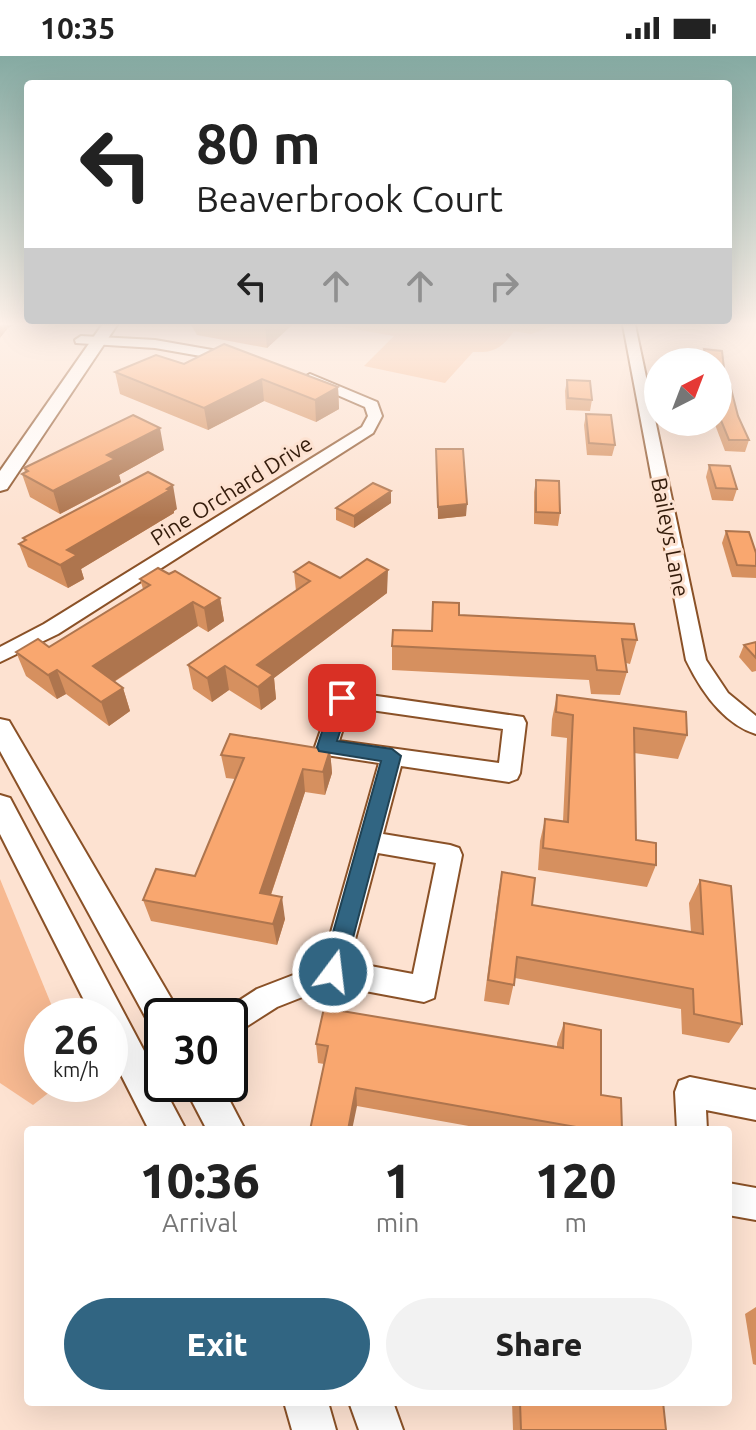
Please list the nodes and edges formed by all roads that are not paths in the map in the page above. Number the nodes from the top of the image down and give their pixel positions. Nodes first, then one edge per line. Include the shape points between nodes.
1 (51, 389) edge
2 (61, 389) edge
3 (338, 389) edge
4 (642, 389) edge
5 (0, 454) edge
6 (0, 485) edge
7 (0, 655) edge
8 (756, 726) edge
9 (0, 728) edge
10 (392, 756) junction
11 (0, 806) edge
12 (369, 842) junction
13 (333, 972) junction
14 (99, 998) edge
15 (153, 998) edge
16 (248, 1011) edge
17 (128, 1053) edge
18 (211, 1102) edge
19 (756, 1105) edge
20 (166, 1126) edge
21 (225, 1126) edge
22 (692, 1126) edge
23 (732, 1200) edge
24 (756, 1204) edge
25 (307, 1406) edge
26 (372, 1406) edge
27 (314, 1430) edge
28 (381, 1430) edge

1 - 5 street
2 - 6 street
3 - 7 street, Pine Orchard Drive via 365,400 374,410 368,430 51,629
4 - 8 street, Baileys Lane via 696,660 707,683 738,716
9 - 15 street
10 - 10 street via 509,773 515,723 342,698 326,747
10 - 12 street
11 - 14 street
12 - 13 street
12 - 13 street via 450,855 424,989
13 - 16 street
17 - 20 street
18 - 21 street
19 - 22 street via 690,1092
23 - 24 street
25 - 27 street
26 - 28 street

